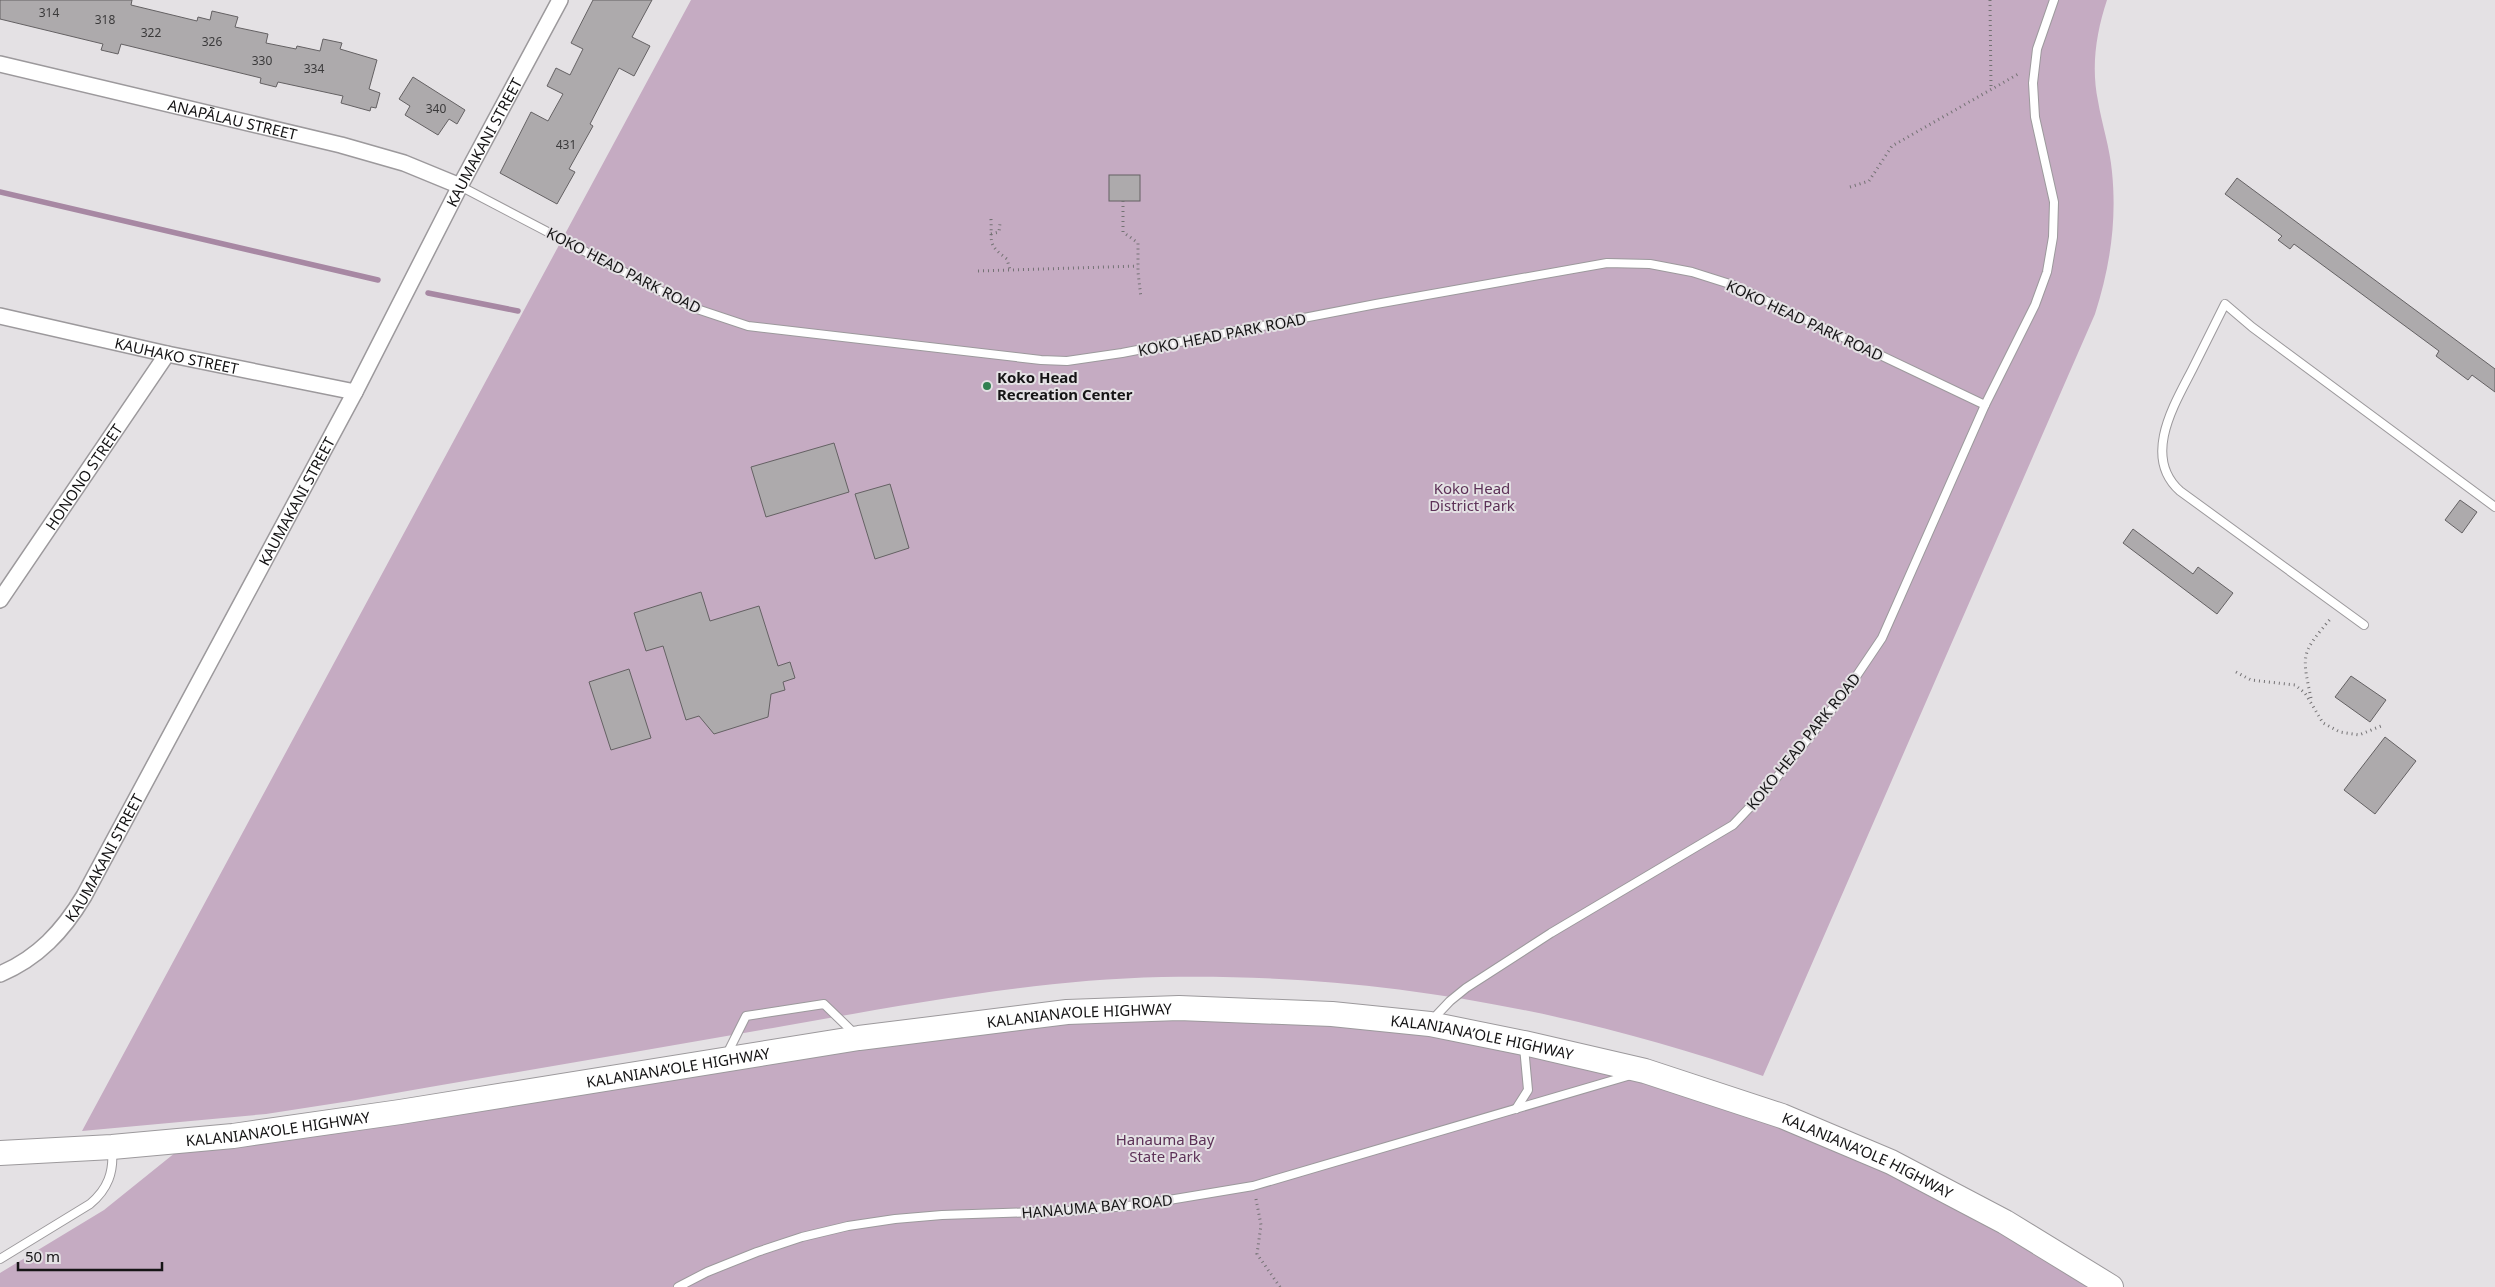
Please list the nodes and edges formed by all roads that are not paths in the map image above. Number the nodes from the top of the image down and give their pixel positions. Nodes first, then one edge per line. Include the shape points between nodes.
1 (560, 0) edge
2 (2054, 0) edge
3 (0, 64) edge
4 (460, 186) junction
5 (0, 316) edge
6 (167, 354) junction
7 (355, 392) junction
8 (1985, 405) junction
9 (2495, 506) edge
10 (0, 600) edge
11 (2364, 625) dead end
12 (0, 974) edge
13 (1430, 1024) junction
14 (859, 1038) junction
15 (1524, 1043) junction
16 (724, 1058) junction
17 (1645, 1071) junction
18 (1516, 1109) junction
19 (112, 1147) junction
20 (0, 1153) edge
21 (0, 1259) edge
22 (678, 1287) edge
23 (2111, 1287) edge

1 - 4 street, KAUMAKANI STREET
2 - 8 lane, KOKO HEAD PARK ROAD via 2041,33 2035,66 2035,117 2054,202 2051,255 2035,305
3 - 4 street, ANAPĀLAU STREET via 341,145 404,163
4 - 7 street, KAUMAKANI STREET
4 - 8 lane, KOKO HEAD PARK ROAD via 691,307 748,326 940,350 1067,361 1607,263 1650,264 1733,284
5 - 6 street, KAUHAKO STREET
6 - 7 street, KAUHAKO STREET
6 - 10 street, HONONO STREET
7 - 12 street, KAUMAKANI STREET via 71,918 35,954
8 - 13 lane, KOKO HEAD PARK ROAD via 1882,638 1845,693 1761,796 1725,830 1466,988
9 - 11 lane via 2225,304 2168,417 2162,447 2166,470 2180,491
13 - 14 main road, KALANIANA’OLE HIGHWAY via 1332,1014 1179,1008 1067,1012
13 - 15 main road, KALANIANA’OLE HIGHWAY
14 - 16 main road, KALANIANA’OLE HIGHWAY
14 - 16 lane via 824,1004 746,1016
15 - 17 main road, KALANIANA’OLE HIGHWAY
15 - 18 lane via 1528,1090
16 - 19 main road, KALANIANA’OLE HIGHWAY via 381,1115 233,1136
17 - 18 lane, HANAUMA BAY ROAD
17 - 23 main road, KALANIANA’OLE HIGHWAY via 1782,1116 1891,1162 2004,1222
18 - 22 lane, HANAUMA BAY ROAD via 1253,1186 1139,1205 942,1215 848,1226 757,1252
19 - 20 main road, KALANIANA’OLE HIGHWAY
19 - 21 lane via 112,1173 100,1196

